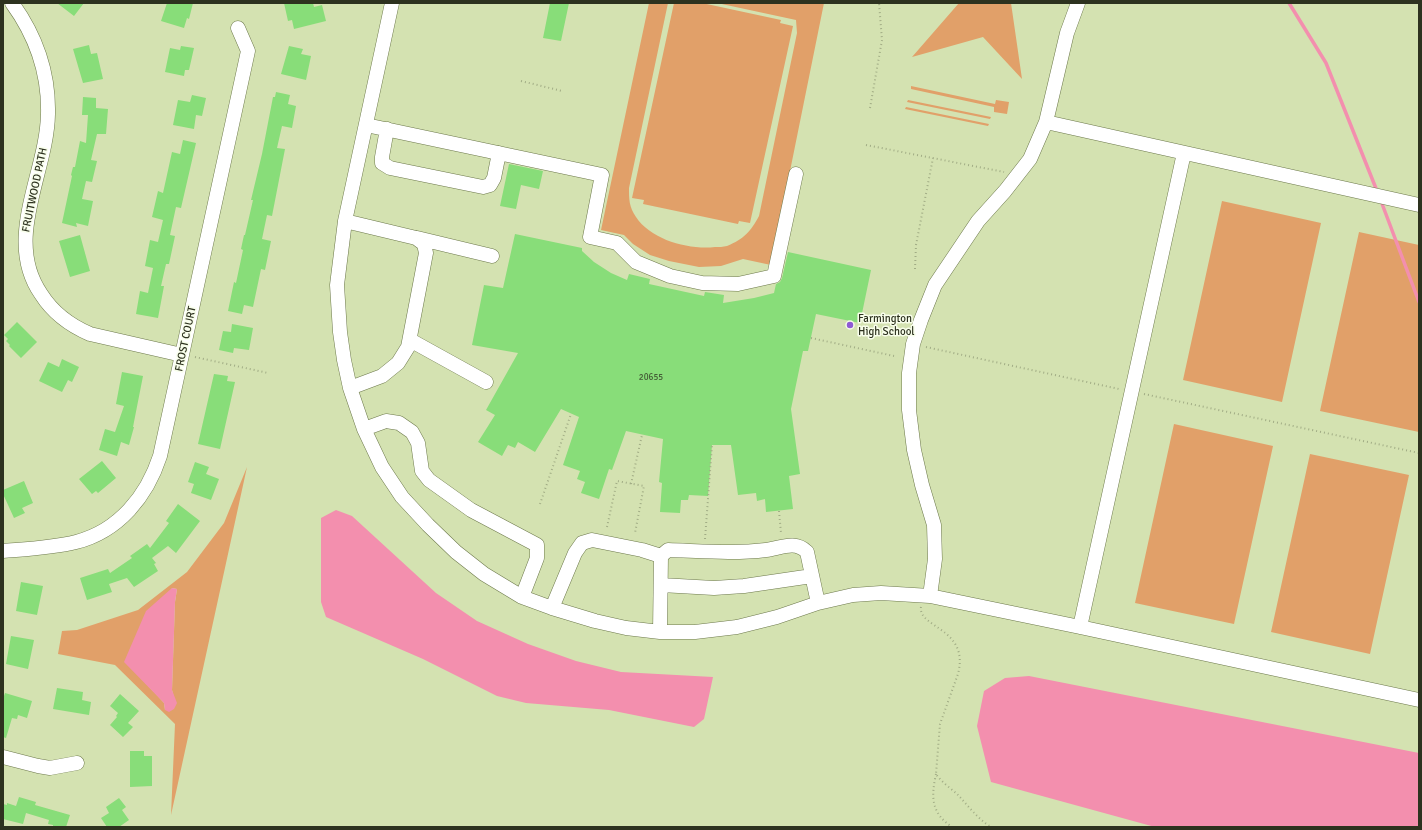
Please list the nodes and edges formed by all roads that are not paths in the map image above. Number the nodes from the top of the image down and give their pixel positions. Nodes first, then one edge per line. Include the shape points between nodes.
1 (12, 3) edge
2 (392, 3) edge
3 (1078, 3) edge
4 (238, 28) dead end
5 (1046, 122) junction
6 (366, 125) junction
7 (387, 129) junction
8 (1184, 152) junction
9 (499, 153) junction
10 (796, 174) dead end
11 (1419, 205) edge
12 (345, 221) junction
13 (416, 238) junction
14 (492, 256) dead end
15 (410, 340) junction
16 (182, 355) junction
17 (486, 382) dead end
18 (350, 388) junction
19 (364, 429) junction
20 (3, 551) edge
21 (661, 556) junction
22 (812, 576) junction
23 (661, 585) junction
24 (522, 597) junction
25 (925, 600) junction
26 (818, 603) junction
27 (552, 608) junction
28 (1080, 627) junction
29 (660, 632) junction
30 (1419, 700) edge
31 (3, 757) edge
32 (77, 763) dead end

1 - 16 street, FRUITWOOD PATH via 28,27 39,52 48,103 47,129 27,220 25,242 33,282 48,305 66,322 90,334
2 - 6 street
3 - 5 street via 1067,33
4 - 16 street, FROST COURT via 248,51
5 - 8 street
5 - 25 street via 1030,159 978,221 935,285 913,344 909,373 909,410 914,450 934,525 935,559
6 - 7 street
6 - 12 street
7 - 9 street
7 - 9 street via 382,163 390,168 483,187 490,185 494,178
8 - 11 street
8 - 28 street
9 - 10 street via 602,175 590,237 617,243 636,262 670,276 702,283 738,284 774,276
12 - 13 street
12 - 18 street via 336,285 341,339
13 - 14 street
13 - 15 street via 424,244 426,253
15 - 17 street
15 - 18 street via 398,364 382,376
16 - 20 street, FROST COURT via 156,466 145,491 129,512 100,532 78,542
18 - 19 street
19 - 24 street via 382,467 398,491 428,525 484,574
19 - 24 street via 386,421 400,423 412,432 418,443 422,471 429,480 471,510 537,544 537,558
21 - 22 street via 668,550 738,552 796,545 807,552
21 - 23 street
21 - 27 street via 592,540 582,543 575,552
22 - 23 street via 714,588
22 - 26 street
23 - 29 street
24 - 27 street
25 - 26 street via 881,593 853,595
25 - 28 street
26 - 29 street via 737,627 695,632
27 - 29 street via 626,628
28 - 30 street
31 - 32 street via 50,768

